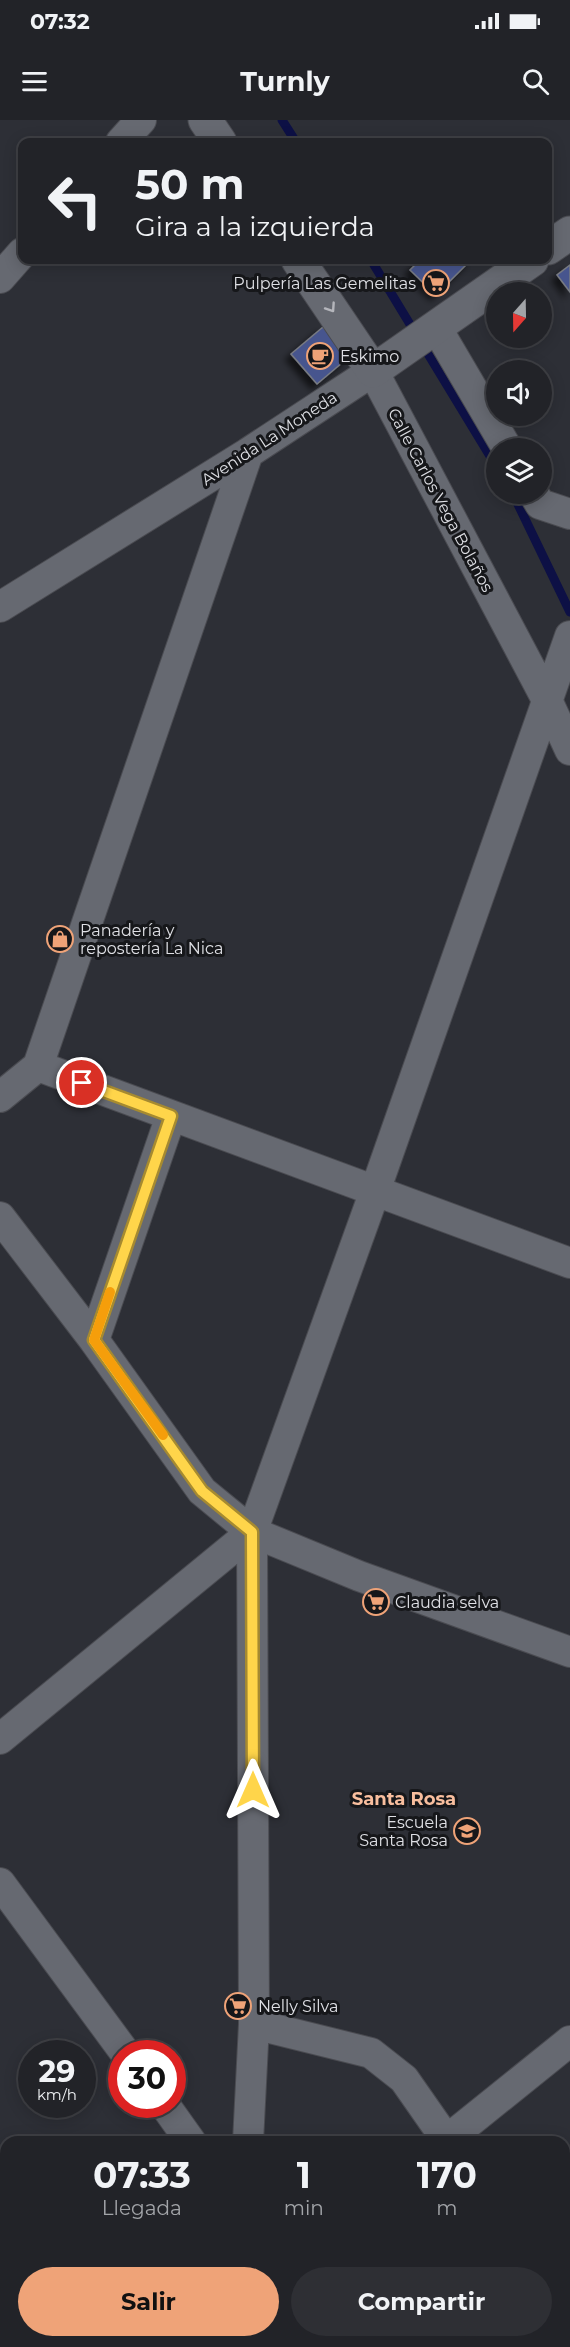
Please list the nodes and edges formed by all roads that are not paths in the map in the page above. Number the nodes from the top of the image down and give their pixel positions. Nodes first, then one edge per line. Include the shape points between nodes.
1 (141, 120) edge
2 (205, 120) edge
3 (125, 138) edge
4 (217, 138) edge
5 (570, 232) edge
6 (552, 245) edge
7 (18, 258) edge
8 (301, 264) edge
9 (526, 264) edge
10 (0, 278) edge
11 (430, 331) junction
12 (377, 368) junction
13 (500, 438) edge
14 (248, 453) junction
15 (540, 504) edge
16 (570, 514) edge
17 (0, 607) edge
18 (570, 636) edge
19 (547, 700) junction
20 (570, 750) edge
21 (38, 1066) junction
22 (0, 1096) edge
23 (171, 1116) junction
24 (375, 1191) junction
25 (0, 1217) edge
26 (570, 1263) edge
27 (94, 1340) junction
28 (252, 1532) junction
29 (570, 1652) edge
30 (0, 1739) edge
31 (0, 1883) edge
32 (255, 2024) junction
33 (116, 2040) edge
34 (570, 2041) edge
35 (174, 2118) edge
36 (187, 2136) edge
37 (248, 2136) edge
38 (444, 2136) edge
39 (454, 2136) edge

1 - 3 street
2 - 4 street
5 - 6 street
7 - 10 street
8 -> 12 street, Calle Carlos Vega Bolaños
9 - 11 street, Avenida La Moneda
11 - 12 street, Avenida La Moneda
11 - 13 street
12 - 14 street, Avenida La Moneda
12 - 19 street, Calle Carlos Vega Bolaños
14 - 17 street, Avenida La Moneda
14 - 21 street
15 - 16 street
18 - 19 street
19 - 20 street, Calle Carlos Vega Bolaños
19 - 24 street
21 - 22 street
21 - 23 street
23 - 24 street
23 - 27 street
24 - 26 street
24 - 28 street
25 - 27 street
27 - 28 street via 202,1491
28 - 29 street via 359,1576
28 - 30 street
28 - 32 street
31 - 33 street
32 - 37 street
32 - 38 street via 371,2053 404,2079
34 - 39 street
35 - 36 street

